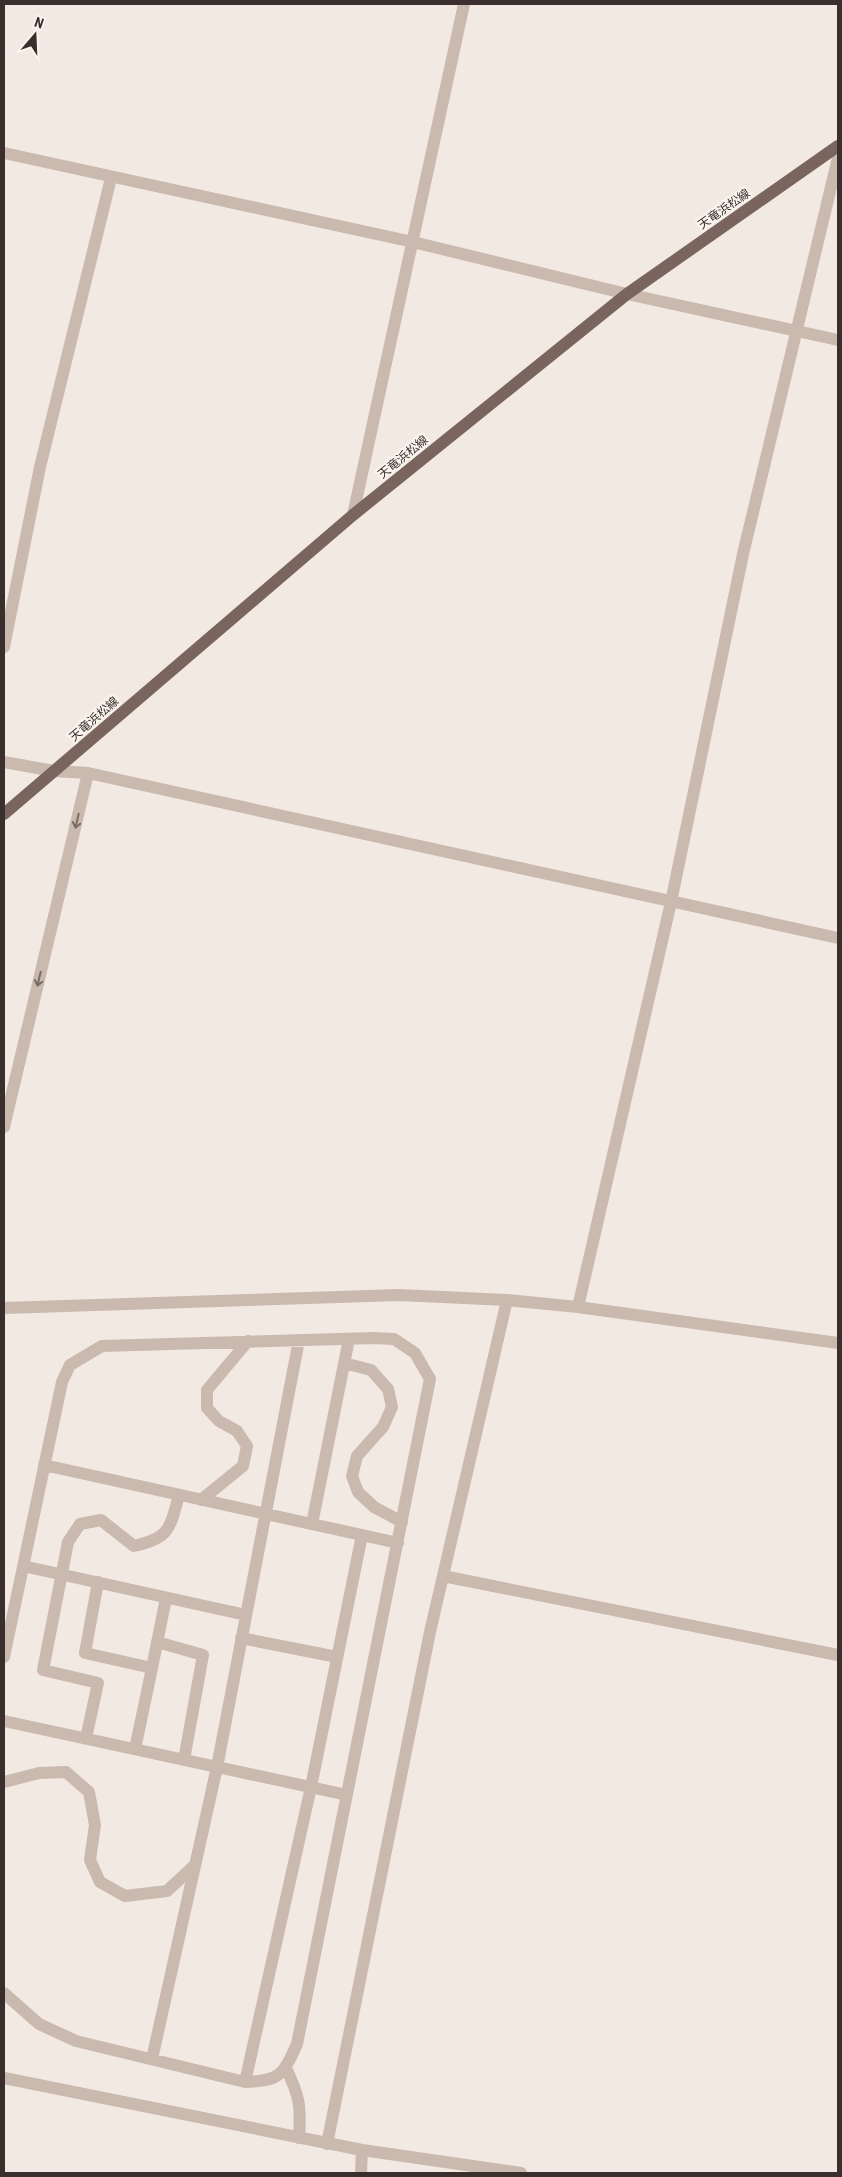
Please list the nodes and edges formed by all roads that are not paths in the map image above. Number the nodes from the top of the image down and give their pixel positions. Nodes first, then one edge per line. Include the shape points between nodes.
1 (464, 4) edge
2 (838, 146) edge
3 (4, 153) edge
4 (838, 158) edge
5 (111, 178) junction
6 (413, 242) junction
7 (627, 294) junction
8 (797, 331) junction
9 (838, 340) edge
10 (353, 515) junction
11 (4, 647) edge
12 (4, 762) edge
13 (54, 771) junction
14 (88, 773) junction
15 (4, 814) edge
16 (671, 902) junction
17 (838, 938) edge
18 (4, 1127) edge
19 (507, 1300) junction
20 (578, 1307) junction
21 (4, 1308) edge
22 (349, 1339) junction
23 (299, 1340) junction
24 (248, 1341) junction
25 (838, 1343) edge
26 (344, 1363) junction
27 (44, 1465) junction
28 (179, 1495) junction
29 (201, 1500) junction
30 (265, 1514) junction
31 (402, 1522) junction
32 (312, 1524) junction
33 (362, 1535) junction
34 (398, 1543) junction
35 (23, 1566) junction
36 (62, 1575) junction
37 (443, 1576) junction
38 (98, 1582) junction
39 (166, 1598) junction
40 (246, 1615) junction
41 (241, 1638) junction
42 (157, 1642) junction
43 (838, 1656) edge
44 (4, 1657) edge
45 (337, 1657) junction
46 (152, 1668) junction
47 (4, 1721) edge
48 (86, 1738) junction
49 (135, 1749) junction
50 (184, 1760) junction
51 (217, 1767) junction
52 (4, 1782) edge
53 (311, 1787) junction
54 (347, 1795) junction
55 (195, 1865) junction
56 (4, 1993) edge
57 (152, 2059) junction
58 (286, 2068) junction
59 (4, 2078) edge
60 (245, 2082) junction
61 (299, 2138) junction
62 (327, 2144) junction
63 (362, 2150) junction
64 (361, 2173) edge
65 (521, 2173) edge

1 - 6 street
2 - 7 main road, 天竜浜松線
3 - 5 street
4 - 8 street
5 - 6 street
5 - 11 street via 40,467
6 - 7 street
6 - 10 street
7 - 8 street
7 - 10 main road, 天竜浜松線
8 - 9 street
8 - 16 street via 742,554
10 - 13 main road, 天竜浜松線
12 - 13 street
13 - 14 street
13 - 15 main road, 天竜浜松線
14 - 16 street
14 -> 18 street
16 - 17 street
16 - 20 street
19 - 20 street
19 - 21 street via 399,1295
19 - 37 street
20 - 25 street
22 - 23 street
22 - 26 street
22 - 31 street via 394,1338 415,1353 430,1378
23 - 24 street
23 - 30 street
24 - 27 street via 102,1346 88,1354 70,1365 62,1382
24 - 29 street via 207,1390 207,1408 219,1421 237,1431 247,1446 243,1466
26 - 31 street via 371,1370 388,1388 392,1407 383,1427 357,1456 352,1476 358,1492 374,1507
26 - 32 street
27 - 28 street
27 - 35 street
28 - 29 street
28 - 36 street via 170,1528 153,1542 134,1546 101,1520 80,1524 68,1542
29 - 30 street
30 - 32 street
30 - 40 street
31 - 34 street
32 - 33 street
33 - 34 street
33 - 45 street
34 - 54 street
35 - 36 street
35 - 44 street
36 - 38 street
36 - 48 street via 43,1670 98,1683
37 - 43 street
37 - 62 street
38 - 39 street
38 - 46 street via 86,1653
39 - 40 street
39 - 42 street
40 - 41 street
41 - 45 street
41 - 51 street
42 - 46 street
42 - 50 street via 203,1654
45 - 53 street
46 - 49 street
47 - 48 street
48 - 49 street
49 - 50 street
50 - 51 street
51 - 53 street
51 - 55 street
52 - 55 street via 66,1772 89,1792 95,1825 90,1860 100,1882 125,1896 166,1891
53 - 54 street
53 - 60 street
54 - 58 street via 297,2044
55 - 57 street
56 - 57 street via 39,2024 76,2041
57 - 60 street
58 - 60 street via 268,2081
58 - 61 street via 297,2090
59 - 61 street
61 - 62 street
62 - 63 street
63 - 64 street
63 - 65 street

